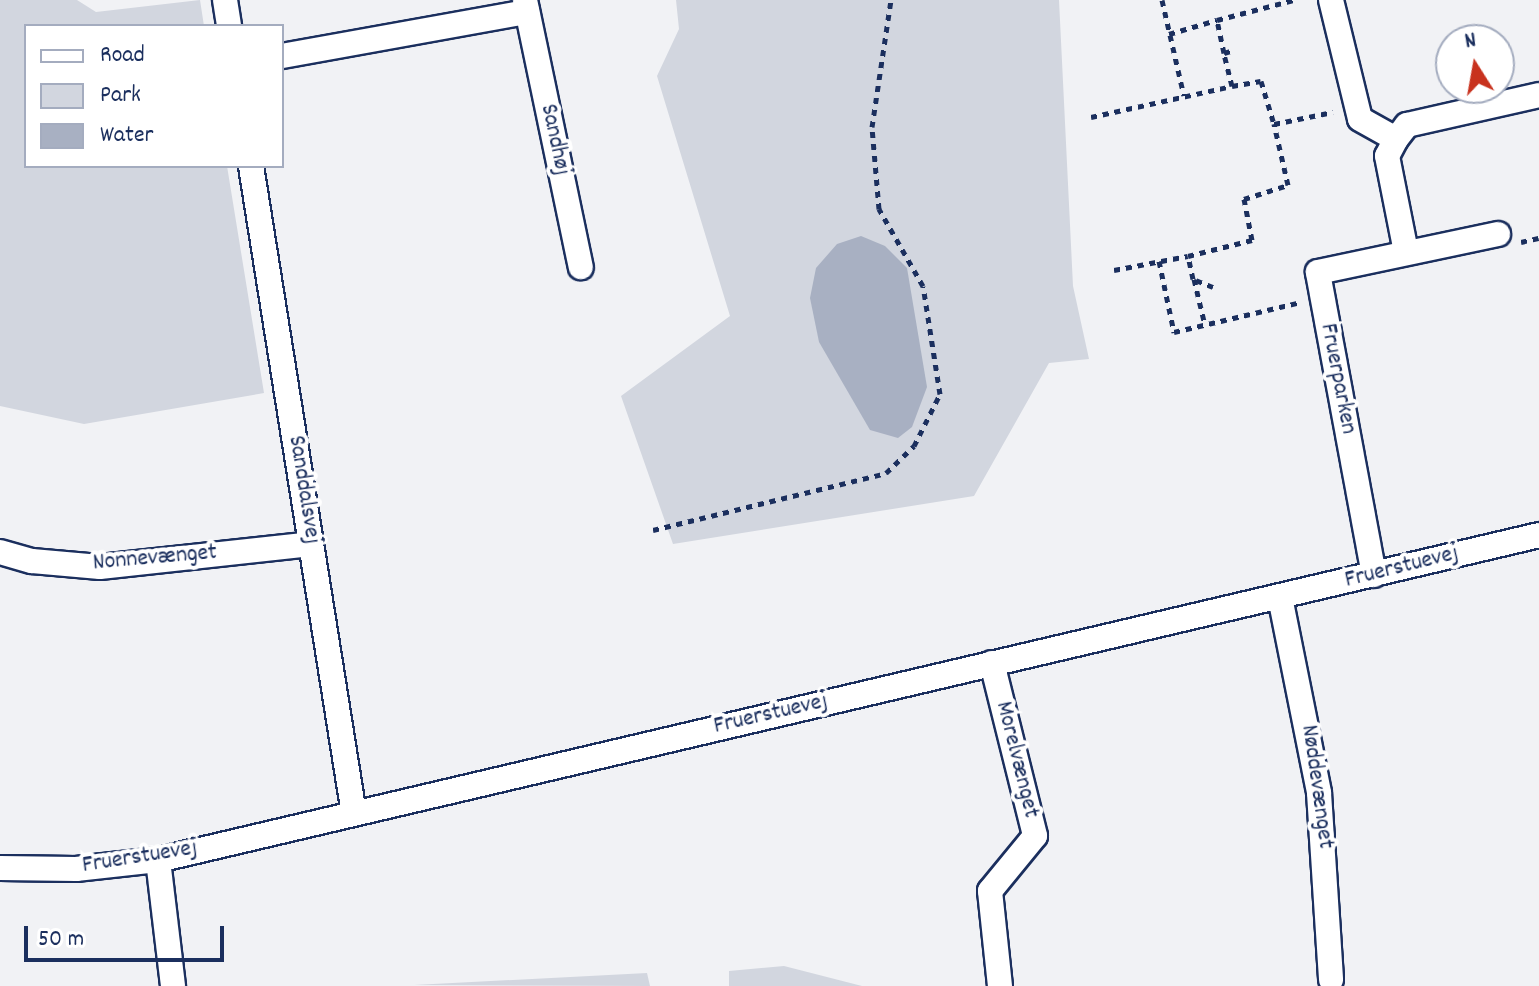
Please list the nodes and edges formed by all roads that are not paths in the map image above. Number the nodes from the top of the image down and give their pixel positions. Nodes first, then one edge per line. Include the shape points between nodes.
1 (225, 0) edge
2 (1331, 0) edge
3 (526, 6) edge
4 (229, 24) edge
5 (284, 56) edge
6 (1539, 95) edge
7 (1396, 139) junction
8 (251, 168) edge
9 (1498, 234) dead end
10 (1406, 252) junction
11 (581, 267) dead end
12 (1539, 535) edge
13 (311, 544) junction
14 (0, 552) edge
15 (1374, 575) junction
16 (1280, 597) junction
17 (992, 663) junction
18 (354, 814) junction
19 (158, 860) junction
20 (0, 868) edge
21 (1331, 980) dead end
22 (173, 986) edge
23 (1000, 986) edge

1 - 4 street
2 - 7 street via 1360,119
3 - 5 street, Sandhøj
3 - 11 street, Sandhøj
6 - 7 street via 1407,125
7 - 10 street via 1387,156
8 - 13 street, Sanddalsvej
9 - 10 street, Fruerparken
10 - 15 street, Fruerparken via 1318,272
12 - 15 street, Fruerstuevej
13 - 14 street, Nonnevænget via 100,567 32,561
13 - 18 street, Sanddalsvej
15 - 16 street, Fruerstuevej
16 - 17 street, Fruerstuevej
16 - 21 street, Nøddevænget via 1319,793
17 - 18 street, Fruerstuevej
17 - 23 street, Morelvænget via 1035,836 990,891
18 - 19 street, Fruerstuevej
19 - 20 street, Fruerstuevej via 76,869
19 - 22 street

